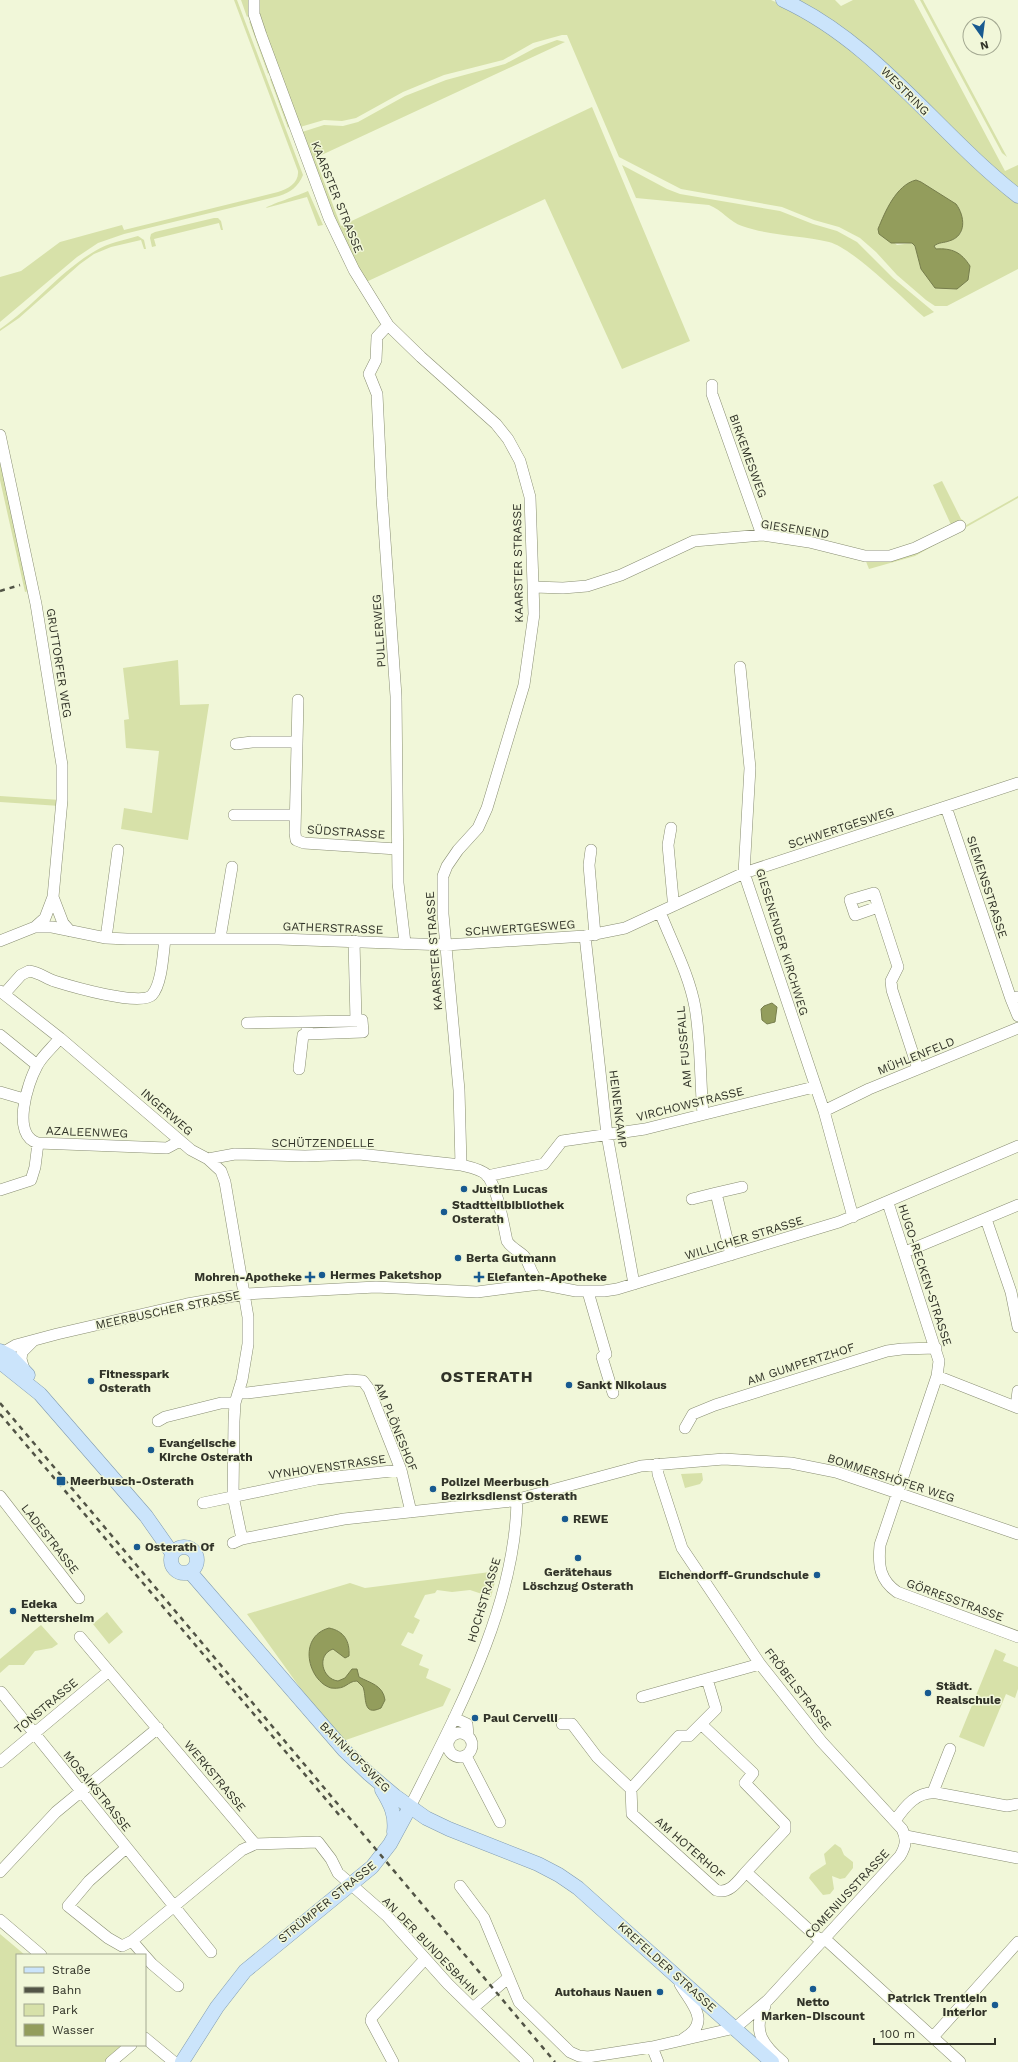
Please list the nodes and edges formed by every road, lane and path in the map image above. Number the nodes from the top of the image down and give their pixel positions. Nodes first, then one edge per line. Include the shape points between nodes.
1 (254, 0) edge
2 (783, 0) edge
3 (1018, 196) edge
4 (388, 325) junction
5 (712, 385) dead end
6 (0, 436) edge
7 (960, 526) dead end
8 (762, 535) junction
9 (534, 587) junction
10 (740, 667) dead end
11 (298, 700) dead end
12 (297, 742) junction
13 (236, 744) dead end
14 (1018, 783) edge
15 (946, 807) junction
16 (234, 815) dead end
17 (295, 815) junction
18 (670, 828) dead end
19 (397, 849) junction
20 (118, 850) dead end
21 (591, 850) dead end
22 (232, 867) dead end
23 (744, 873) junction
24 (52, 897) junction
25 (675, 905) junction
26 (878, 907) dead end
27 (660, 912) junction
28 (35, 927) junction
29 (70, 931) junction
30 (590, 936) junction
31 (106, 938) junction
32 (220, 938) junction
33 (165, 939) junction
34 (0, 941) edge
35 (354, 941) junction
36 (405, 943) junction
37 (446, 945) junction
38 (2, 992) edge
39 (1014, 998) edge
40 (1018, 1016) edge
41 (356, 1021) junction
42 (307, 1022) junction
43 (247, 1023) dead end
44 (1018, 1028) edge
45 (307, 1034) junction
46 (0, 1036) edge
47 (60, 1038) junction
48 (37, 1066) junction
49 (299, 1069) dead end
50 (918, 1069) junction
51 (814, 1087) junction
52 (0, 1092) edge
53 (24, 1099) junction
54 (824, 1111) junction
55 (703, 1114) junction
56 (607, 1135) junction
57 (180, 1141) junction
58 (38, 1143) junction
59 (1018, 1146) edge
60 (208, 1159) junction
61 (461, 1165) junction
62 (487, 1176) junction
63 (742, 1187) dead end
64 (0, 1190) edge
65 (716, 1193) junction
66 (692, 1199) dead end
67 (888, 1203) junction
68 (1018, 1205) edge
69 (853, 1217) junction
70 (986, 1218) junction
71 (905, 1252) junction
72 (731, 1255) junction
73 (540, 1284) junction
74 (634, 1284) junction
75 (588, 1292) junction
76 (466, 1293) joint
77 (245, 1294) junction
78 (1018, 1327) edge
79 (39, 1338) junction
80 (936, 1348) junction
81 (2, 1357) edge
82 (24, 1368) junction
83 (937, 1376) junction
84 (1018, 1391) edge
85 (613, 1393) dead end
86 (40, 1394) junction
87 (237, 1398) junction
88 (1017, 1407) edge
89 (158, 1421) dead end
90 (685, 1428) dead end
91 (657, 1464) junction
92 (400, 1470) junction
93 (897, 1492) junction
94 (0, 1496) edge
95 (233, 1496) junction
96 (517, 1500) junction
97 (203, 1503) dead end
98 (411, 1512) junction
99 (1018, 1534) edge
100 (238, 1541) joint
101 (176, 1550) junction
102 (193, 1569) junction
103 (79, 1598) dead end
104 (80, 1637) dead end
105 (1018, 1637) edge
106 (760, 1664) junction
107 (109, 1671) junction
108 (707, 1679) junction
109 (1, 1692) edge
110 (642, 1697) dead end
111 (461, 1705) joint
112 (454, 1718) junction
113 (562, 1724) dead end
114 (701, 1724) junction
115 (158, 1728) junction
116 (34, 1734) junction
117 (468, 1735) junction
118 (950, 1748) dead end
119 (466, 1756) junction
120 (0, 1762) edge
121 (369, 1774) junction
122 (631, 1789) junction
123 (81, 1791) junction
124 (934, 1792) junction
125 (1018, 1804) edge
126 (410, 1807) junction
127 (895, 1821) junction
128 (500, 1822) dead end
129 (394, 1836) junction
130 (906, 1836) junction
131 (255, 1844) junction
132 (126, 1848) junction
133 (1018, 1858) edge
134 (0, 1872) edge
135 (746, 1872) junction
136 (559, 1875) joint
137 (350, 1885) junction
138 (460, 1886) dead end
139 (174, 1907) junction
140 (0, 1920) edge
141 (823, 1940) junction
142 (132, 1941) junction
143 (1018, 1942) edge
144 (211, 1952) dead end
145 (40, 1954) edge
146 (142, 1954) edge
147 (146, 1958) edge
148 (425, 1959) junction
149 (673, 1973) junction
150 (508, 1978) junction
151 (178, 1986) dead end
152 (768, 2000) junction
153 (473, 2008) junction
154 (735, 2028) junction
155 (933, 2037) junction
156 (146, 2039) edge
157 (678, 2041) junction
158 (130, 2046) edge
159 (652, 2047) junction
160 (111, 2062) edge
161 (174, 2062) edge
162 (182, 2062) edge
163 (393, 2062) edge
164 (528, 2062) edge
165 (658, 2062) edge
166 (772, 2062) edge
167 (783, 2062) edge
168 (960, 2062) edge

1 - 4 street, KAARSTER STRASSE via 254,14 261,35 329,218 354,270
2 - 3 main road, WESTRING via 821,20 857,46 886,71 964,150
4 - 9 street, KAARSTER STRASSE via 496,424 517,455 530,497
4 - 19 street, PULLERWEG via 377,337 376,360 369,374 377,394 396,696
5 - 8 street, BIRKEMESWEG via 712,394
6 - 24 street, GRUTTORFER WEG via 36,604 62,765 62,800
7 - 8 street, GIESENEND via 915,548 890,556 865,556 809,542
8 - 9 street, GIESENEND via 694,541 621,575 587,586
9 - 37 street, KAARSTER STRASSE via 531,642 524,685 488,808 478,828 458,850 443,876
10 - 23 street, GIESENENDER KIRCHWEG via 750,768
11 - 12 street, SÜDSTRASSE
12 - 13 street
12 - 17 street, SÜDSTRASSE
14 - 15 street, SCHWERTGESWEG
15 - 23 street, SCHWERTGESWEG
15 - 39 street, SIEMENSSTRASSE
16 - 17 street, SÜDSTRASSE
17 - 19 street, SÜDSTRASSE via 296,840 304,843
18 - 25 street via 668,845
19 - 36 street, PULLERWEG
20 - 31 street
21 - 30 street
22 - 32 street
23 - 25 street, SCHWERTGESWEG
23 - 51 street, GIESENENDER KIRCHWEG
24 - 28 street, GRUTTORFER WEG via 45,918
24 - 29 street, GRUTTORFER WEG via 63,923
25 - 27 street, SCHWERTGESWEG
26 - 50 street via 898,967 891,981 892,990
27 - 30 street, SCHWERTGESWEG via 625,928
27 - 55 street, AM FUSSFALL via 695,1007
28 - 29 street, GATHERSTRASSE
28 - 34 street, GATHERSTRASSE
29 - 31 street, GATHERSTRASSE
30 - 37 street, SCHWERTGESWEG
30 - 56 street, HEINENKAMP
31 - 33 street, GATHERSTRASSE
32 - 33 street, GATHERSTRASSE
32 - 35 street, GATHERSTRASSE
33 - 38 street via 156,989 151,997 125,998 87,990 29,971
35 - 36 street, GATHERSTRASSE
35 - 41 street
36 - 37 street, GATHERSTRASSE
37 - 61 street, KAARSTER STRASSE via 458,1090
38 - 47 street, INGERWEG
39 - 40 street
41 - 42 street
41 - 45 street via 362,1020 363,1032
42 - 43 street
42 - 45 street
44 - 50 street, MÜHLENFELD
45 - 49 street via 303,1035
46 - 48 street
47 - 48 street
47 - 57 street, INGERWEG
48 - 53 street
50 - 54 street, MÜHLENFELD
51 - 54 street, GIESENENDER KIRCHWEG
51 - 55 street, VIRCHOWSTRASSE
52 - 53 street
53 - 58 street via 25,1131 31,1140
54 - 69 street, GIESENENDER KIRCHWEG
55 - 56 street, VIRCHOWSTRASSE via 645,1129
56 - 62 street, VIRCHOWSTRASSE via 562,1141 544,1164
56 - 74 street, HEINENKAMP
57 - 58 street, AZALEENWEG via 166,1148
57 - 60 street, INGERWEG
58 - 64 street, AZALEENWEG via 31,1180
59 - 67 street, WILLICHER STRASSE
60 - 61 street, SCHÜTZENDELLE via 235,1154 359,1154
60 - 77 street, INGERWEG via 221,1171 225,1182
61 - 62 street, SCHÜTZENDELLE via 481,1171
62 - 73 street via 498,1203 507,1241 527,1260 532,1274
63 - 65 street
65 - 66 street
65 - 72 street
67 - 69 street, WILLICHER STRASSE
67 - 71 street, HUGO-RECKEN-STRASSE
68 - 70 street
69 - 72 street, WILLICHER STRASSE
70 - 71 street
70 - 78 street via 1011,1292
71 - 80 street, HUGO-RECKEN-STRASSE
72 - 74 street, WILLICHER STRASSE
73 - 75 street, WILLICHER STRASSE
73 - 76 street, WILLICHER STRASSE
74 - 75 street, WILLICHER STRASSE via 617,1289
75 - 85 street via 606,1354 602,1357
76 - 77 street, MEERBUSCHER STRASSE via 376,1287
77 - 79 street, MEERBUSCHER STRASSE via 187,1304
77 - 87 street, INGERWEG via 249,1329
79 - 81 street, MEERBUSCHER STRASSE via 12,1346
79 - 82 street, MEERBUSCHER STRASSE via 26,1346 22,1352
80 - 83 street, HUGO-RECKEN-STRASSE via 939,1361
80 - 90 street, AM GUMPERTZHOF via 887,1351 714,1405 693,1414
81 - 82 main road
81 - 86 main road
82 - 86 main road
83 - 88 street
83 - 93 street, HUGO-RECKEN-STRASSE
84 - 88 street
86 - 101 main road
87 - 89 street
87 - 92 street, AM PLÖNESHOF via 247,1393 350,1380 363,1381
87 - 95 street, INGERWEG
91 - 93 street, BOMMERSHÖFER WEG via 717,1459 776,1462 836,1472
91 - 96 street, BOMMERSHÖFER WEG via 625,1470
91 - 106 street, FRÖBELSTRASSE via 682,1548
92 - 95 street, VYNHOVENSTRASSE via 317,1478
92 - 98 street, AM PLÖNESHOF
93 - 99 street, BOMMERSHÖFER WEG
93 - 105 street, GÖRRESSTRASSE via 884,1532 879,1558 882,1577 888,1586 897,1592
94 - 103 street, LADESTRASSE
95 - 97 street, VYNHOVENSTRASSE
95 - 100 street, INGERWEG
96 - 98 street, BOMMERSHÖFER WEG
96 - 111 street, HOCHSTRASSE via 515,1536 506,1578
98 - 100 street, BOMMERSHÖFER WEG via 331,1521
101 - 102 main road via 192,1549 197,1557
101 - 102 main road via 170,1562 173,1568 184,1574
102 - 121 main road, BAHNHOFSWEG via 238,1617 275,1669 321,1725
104 - 107 street, WERKSTRASSE
106 - 108 street
106 - 127 street, FRÖBELSTRASSE via 821,1741
107 - 115 street, WERKSTRASSE
107 - 116 street, TONSTRASSE
108 - 110 street
108 - 114 street via 716,1709
109 - 116 street, MOSAIKSTRASSE
111 - 112 street, STRÜMPER STRASSE
112 - 117 street via 467,1724
112 - 126 street, STRÜMPER STRASSE
113 - 122 street via 572,1724 597,1758
114 - 122 street via 689,1736 679,1736
114 - 135 street via 753,1773 745,1783 785,1824 785,1830
115 - 123 street
115 - 131 street, WERKSTRASSE
116 - 120 street, TONSTRASSE
116 - 123 street, MOSAIKSTRASSE
117 - 119 street via 473,1745 471,1752
117 - 119 street via 460,1732 453,1735 448,1745 453,1755
118 - 124 street
119 - 128 street
121 - 126 main road, BAHNHOFSWEG
121 - 129 main road via 391,1804 395,1814
122 - 135 street, AM HOTERHOF via 632,1814 716,1890 727,1891
123 - 132 street, MOSAIKSTRASSE
123 - 134 street via 56,1812
124 - 125 street via 1007,1806
124 - 127 street via 921,1794 915,1798
126 - 129 main road, STRÜMPER STRASSE
126 - 136 main road, BAHNHOFSWEG via 449,1829
127 - 130 street, FRÖBELSTRASSE
129 - 137 main road, STRÜMPER STRASSE via 378,1861
130 - 133 street
130 - 141 street, COMENIUSSTRASSE via 905,1847 900,1856
131 - 137 street via 318,1842 338,1873
131 - 139 street via 242,1850
132 - 139 street, MOSAIKSTRASSE
132 - 142 street via 89,1881 68,1906 116,1944 122,1946
135 - 141 street
136 - 149 main road, KREFELDER STRASSE via 592,1899
137 - 148 street, AN DER BUNDESBAHN via 387,1916
137 - 162 main road, STRÜMPER STRASSE via 245,1971 217,2007
138 - 150 street via 484,1918
139 - 142 street
139 - 144 street, MOSAIKSTRASSE
140 - 145 street
141 - 152 street, COMENIUSSTRASSE
141 - 155 street
142 - 146 street
143 - 155 street
147 - 151 street
148 - 153 street, AN DER BUNDESBAHN
148 - 163 street via 372,2017 371,2021
149 - 154 main road, KREFELDER STRASSE
149 - 157 street via 698,2013 696,2027 688,2036
150 - 153 street, AN DER BUNDESBAHN
150 - 159 street via 518,2002 570,2052 579,2056 595,2056
152 - 154 street, COMENIUSSTRASSE
152 - 167 street via 759,2019 760,2035
153 - 164 street, AN DER BUNDESBAHN
154 - 157 street
154 - 166 main road, KREFELDER STRASSE
155 - 168 street
156 - 161 street
157 - 159 street
158 - 160 street
159 - 165 street

